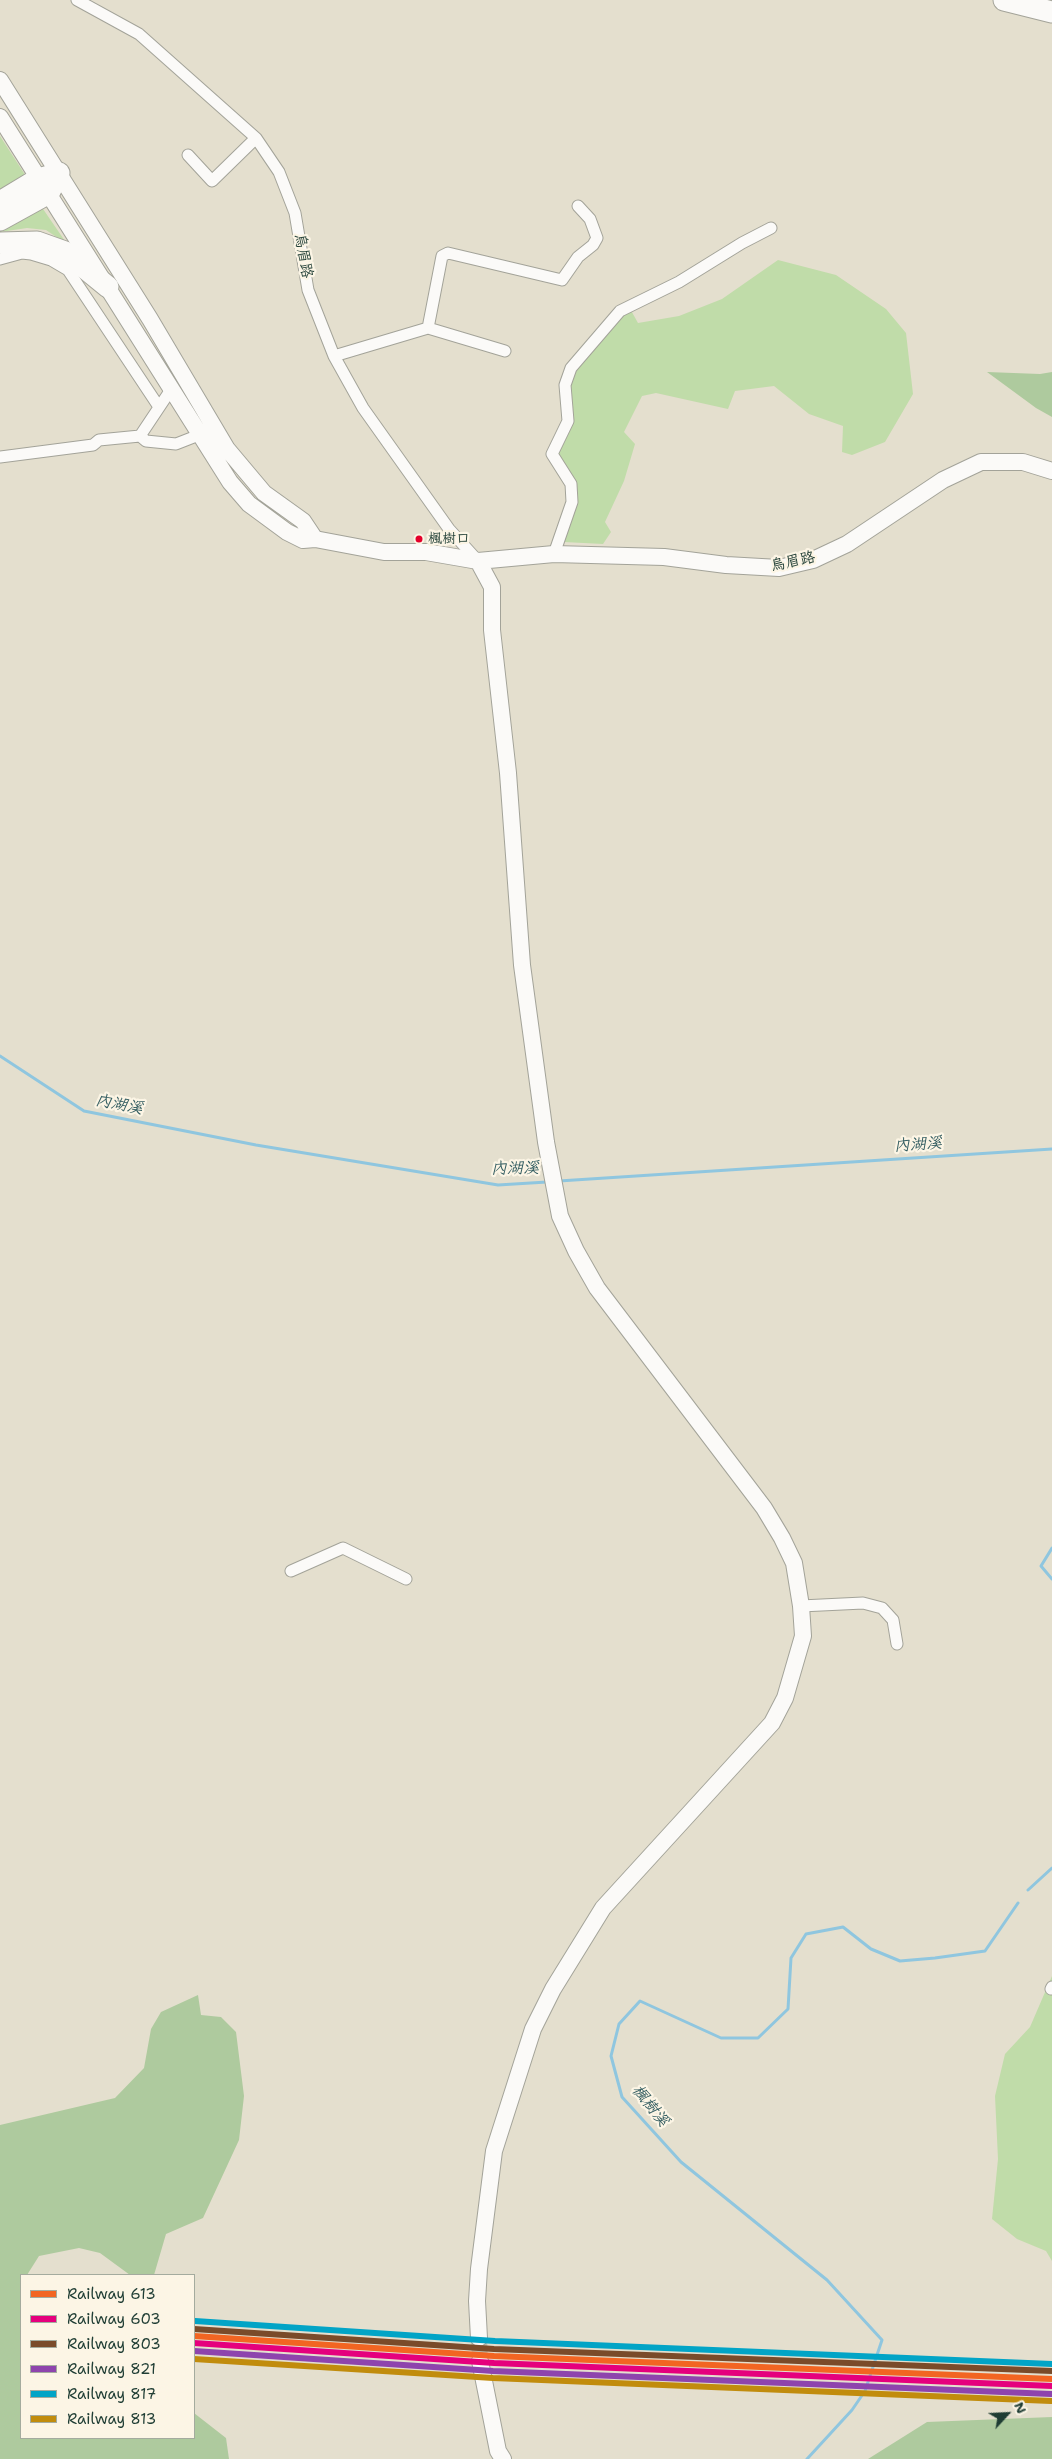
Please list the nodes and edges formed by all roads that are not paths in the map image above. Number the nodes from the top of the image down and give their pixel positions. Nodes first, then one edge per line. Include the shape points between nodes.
1 (77, 0) edge
2 (1004, 0) edge
3 (1052, 12) edge
4 (0, 80) edge
5 (0, 117) edge
6 (256, 138) junction
7 (188, 156) dead end
8 (59, 173) junction
9 (44, 186) junction
10 (0, 202) edge
11 (578, 206) dead end
12 (0, 220) edge
13 (771, 228) dead end
14 (0, 243) edge
15 (0, 259) edge
16 (108, 287) junction
17 (428, 328) junction
18 (505, 350) dead end
19 (334, 356) junction
20 (170, 391) junction
21 (160, 407) junction
22 (199, 435) junction
23 (140, 436) junction
24 (0, 457) edge
25 (1052, 471) edge
26 (315, 538) junction
27 (554, 554) junction
28 (478, 561) junction
29 (291, 1571) dead end
30 (406, 1579) dead end
31 (801, 1606) junction
32 (897, 1644) dead end
33 (479, 2338) tunnel mouth
34 (480, 2361) tunnel mouth
35 (503, 2459) edge

1 - 6 street, 烏眉路 via 139,34
2 - 3 highway
4 - 8 street
5 - 9 street, 烏眉路
6 - 7 street via 212,181
6 - 19 street, 烏眉路 via 279,172 295,213 308,290
8 - 9 highway
8 - 26 street via 227,449 264,493 303,521
9 - 10 highway
9 - 12 highway
9 - 16 street, 烏眉路
11 - 17 street via 590,219 597,238 562,280 448,253 442,256
13 - 27 street via 679,282 620,311 571,368 565,384 568,421 552,454 572,484 572,502
14 - 16 highway via 37,242 65,252
15 - 21 street via 31,254 68,270
16 - 20 street, 烏眉路
17 - 18 street
17 - 19 street
19 - 28 street, 烏眉路 via 364,408 449,529
20 - 21 street
20 - 22 street, 烏眉路
21 - 23 street
22 - 23 street via 176,444 146,441
22 - 26 street, 烏眉路 via 249,504 287,532 303,540
23 - 24 street
25 - 27 street, 烏眉路 via 1023,462 981,462 943,480 847,544 813,560 778,568 664,556
26 - 28 street, 烏眉路 via 384,552 426,552
27 - 28 street, 烏眉路
28 - 31 street via 492,586 492,630 508,774 522,965 546,1142 560,1216 597,1288 764,1508 794,1563
29 - 30 street via 343,1548
31 - 32 street via 863,1603 882,1608 893,1620
31 - 33 street via 803,1636 796,1666 772,1723 603,1908 553,1989 534,2028 494,2151 479,2269
34 - 35 street via 498,2451

